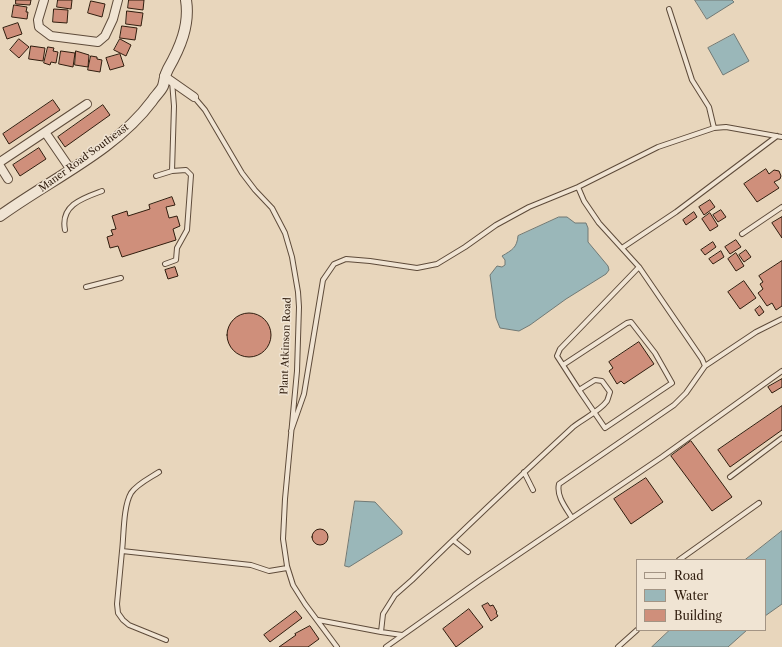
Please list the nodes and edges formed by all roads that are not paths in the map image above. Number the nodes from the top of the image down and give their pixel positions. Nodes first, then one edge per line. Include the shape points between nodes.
1 (44, 0) edge
2 (118, 0) edge
3 (186, 0) edge
4 (669, 9) dead end
5 (168, 78) junction
6 (194, 97) joint
7 (87, 104) dead end
8 (714, 128) junction
9 (45, 132) junction
10 (780, 136) edge
11 (0, 162) edge
12 (0, 166) edge
13 (71, 170) junction
14 (172, 171) junction
15 (156, 176) dead end
16 (8, 179) dead end
17 (578, 187) junction
18 (102, 191) dead end
19 (782, 207) edge
20 (0, 216) edge
21 (65, 230) dead end
22 (742, 234) dead end
23 (622, 248) junction
24 (165, 264) dead end
25 (639, 267) junction
26 (121, 278) dead end
27 (86, 287) dead end
28 (782, 319) edge
29 (563, 365) junction
30 (705, 366) junction
31 (782, 371) edge
32 (579, 390) junction
33 (594, 412) junction
34 (291, 431) junction
35 (782, 438) edge
36 (159, 472) dead end
37 (524, 472) junction
38 (730, 477) dead end
39 (533, 490) dead end
40 (759, 503) dead end
41 (572, 518) junction
42 (453, 540) junction
43 (122, 551) junction
44 (468, 552) dead end
45 (680, 559) edge
46 (287, 568) junction
47 (317, 620) junction
48 (636, 631) edge
49 (381, 632) junction
50 (402, 635) junction
51 (166, 640) dead end
52 (337, 647) edge
53 (386, 647) edge
54 (618, 647) edge

1 - 2 street via 38,20 40,27 51,36 98,42 105,36
3 - 5 street, Maner Road Southeast via 188,10 185,29
4 - 8 lane via 692,80 709,107
5 - 6 street, Plant Atkinson Road
5 - 13 street, Maner Road Southeast via 130,126
5 - 14 lane via 174,106
6 - 34 lane, Plant Atkinson Road via 242,173 272,208 285,233 296,275 299,307 297,371
7 - 9 street
8 - 10 lane via 726,127
8 - 17 lane via 658,147
9 - 11 street
9 - 13 street
10 - 23 lane
12 - 16 street
13 - 20 street, Maner Road Southeast
14 - 15 lane
14 - 24 lane via 186,170 191,175 191,189 187,230 176,248 176,260
17 - 23 lane via 599,223
17 - 34 lane via 528,207 437,264 418,268 346,259 334,264 322,280 304,394
18 - 21 lane via 80,199 68,209
19 - 22 lane
23 - 25 lane
25 - 29 lane via 560,349 557,356
25 - 30 lane
26 - 27 lane
28 - 30 lane via 756,332
29 - 32 lane
29 - 33 lane via 631,322 655,353 672,382 605,428
30 - 41 lane via 674,405 559,484 559,494
31 - 41 lane
32 - 33 lane
32 - 33 lane via 595,380 602,382 610,392 607,401
33 - 37 lane via 579,422
34 - 46 lane, Plant Atkinson Road via 283,539
35 - 38 lane
36 - 43 lane via 132,492 126,506
37 - 39 lane
37 - 42 lane
40 - 45 lane
41 - 50 lane
42 - 44 lane
42 - 49 lane via 395,595 383,614
43 - 46 lane via 252,565 268,571
43 - 51 lane via 118,613 129,625
46 - 47 lane, Plant Atkinson Road via 293,585
47 - 49 lane
47 - 52 lane, Plant Atkinson Road
48 - 54 lane
49 - 50 lane
50 - 53 lane

